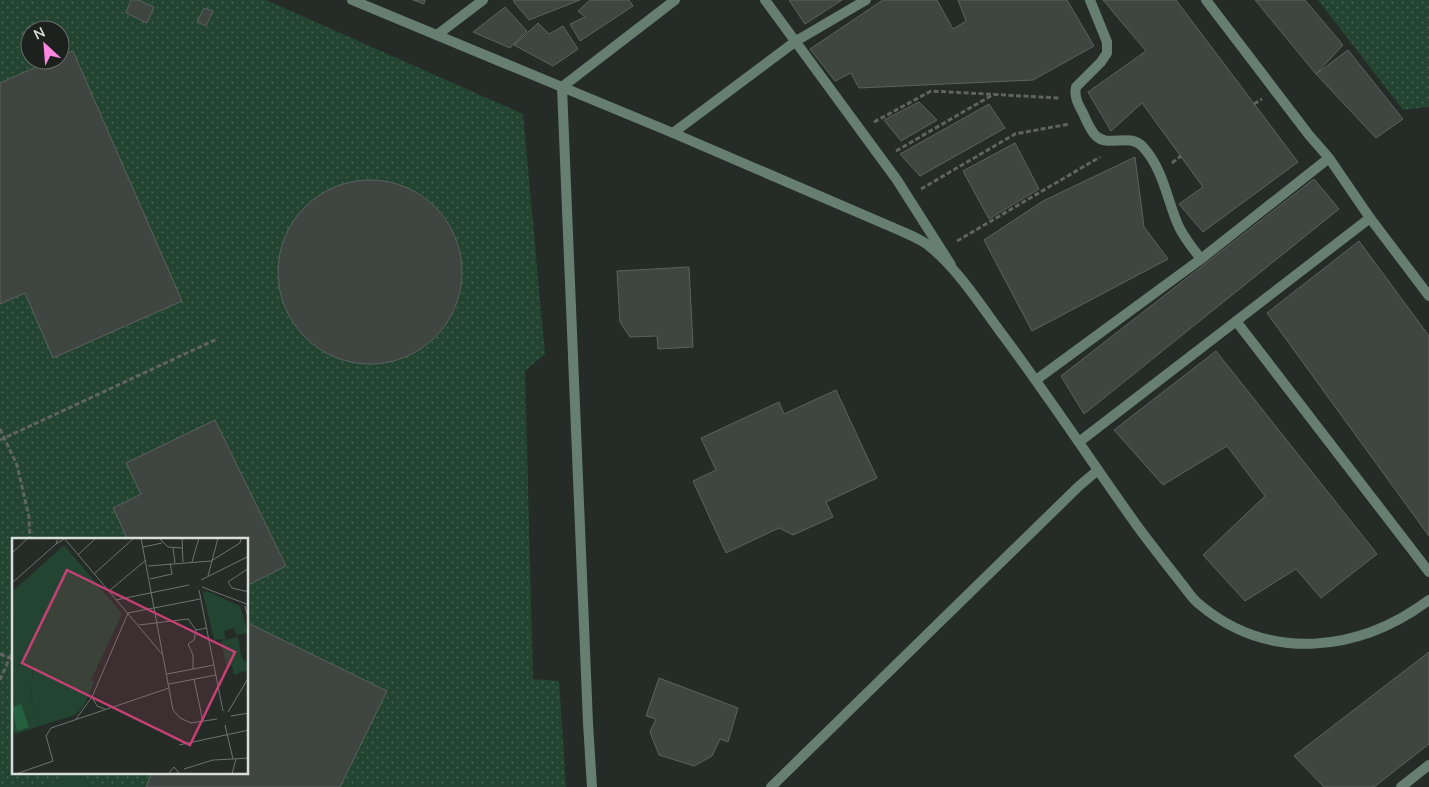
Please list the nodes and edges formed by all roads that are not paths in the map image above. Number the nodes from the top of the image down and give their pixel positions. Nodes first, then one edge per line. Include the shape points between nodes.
1 (483, 0) edge
2 (675, 0) edge
3 (765, 0) edge
4 (866, 0) edge
5 (1090, 0) edge
6 (1206, 0) edge
7 (357, 1) edge
8 (437, 34) junction
9 (796, 41) junction
10 (562, 87) junction
11 (673, 133) junction
12 (1329, 158) junction
13 (1370, 218) junction
14 (1202, 259) junction
15 (957, 274) junction
16 (1429, 296) edge
17 (1236, 321) junction
18 (1036, 380) junction
19 (1079, 442) junction
20 (1098, 470) junction
21 (1429, 572) edge
22 (1429, 600) edge
23 (1429, 765) edge
24 (592, 787) edge
25 (771, 787) edge
26 (1401, 787) edge

1 - 8 street
2 - 10 street
3 - 9 street
4 - 9 street
5 - 14 street via 1107,42 1107,53 1076,88 1076,98 1096,136 1111,141 1136,141 1142,146 1160,172 1179,227
6 - 12 street
7 - 8 street
8 - 10 street
9 - 11 street
9 - 15 street via 888,167
10 - 11 street
10 - 24 street
11 - 15 street via 901,231 927,244
12 - 13 street
12 - 14 street
13 - 16 street
13 - 17 street
14 - 18 street
15 - 18 street
17 - 19 street
17 - 21 street
18 - 19 street
19 - 20 street
20 - 22 street via 1154,550 1198,604 1249,634 1302,644 1334,643 1392,622
20 - 25 street
23 - 26 street

